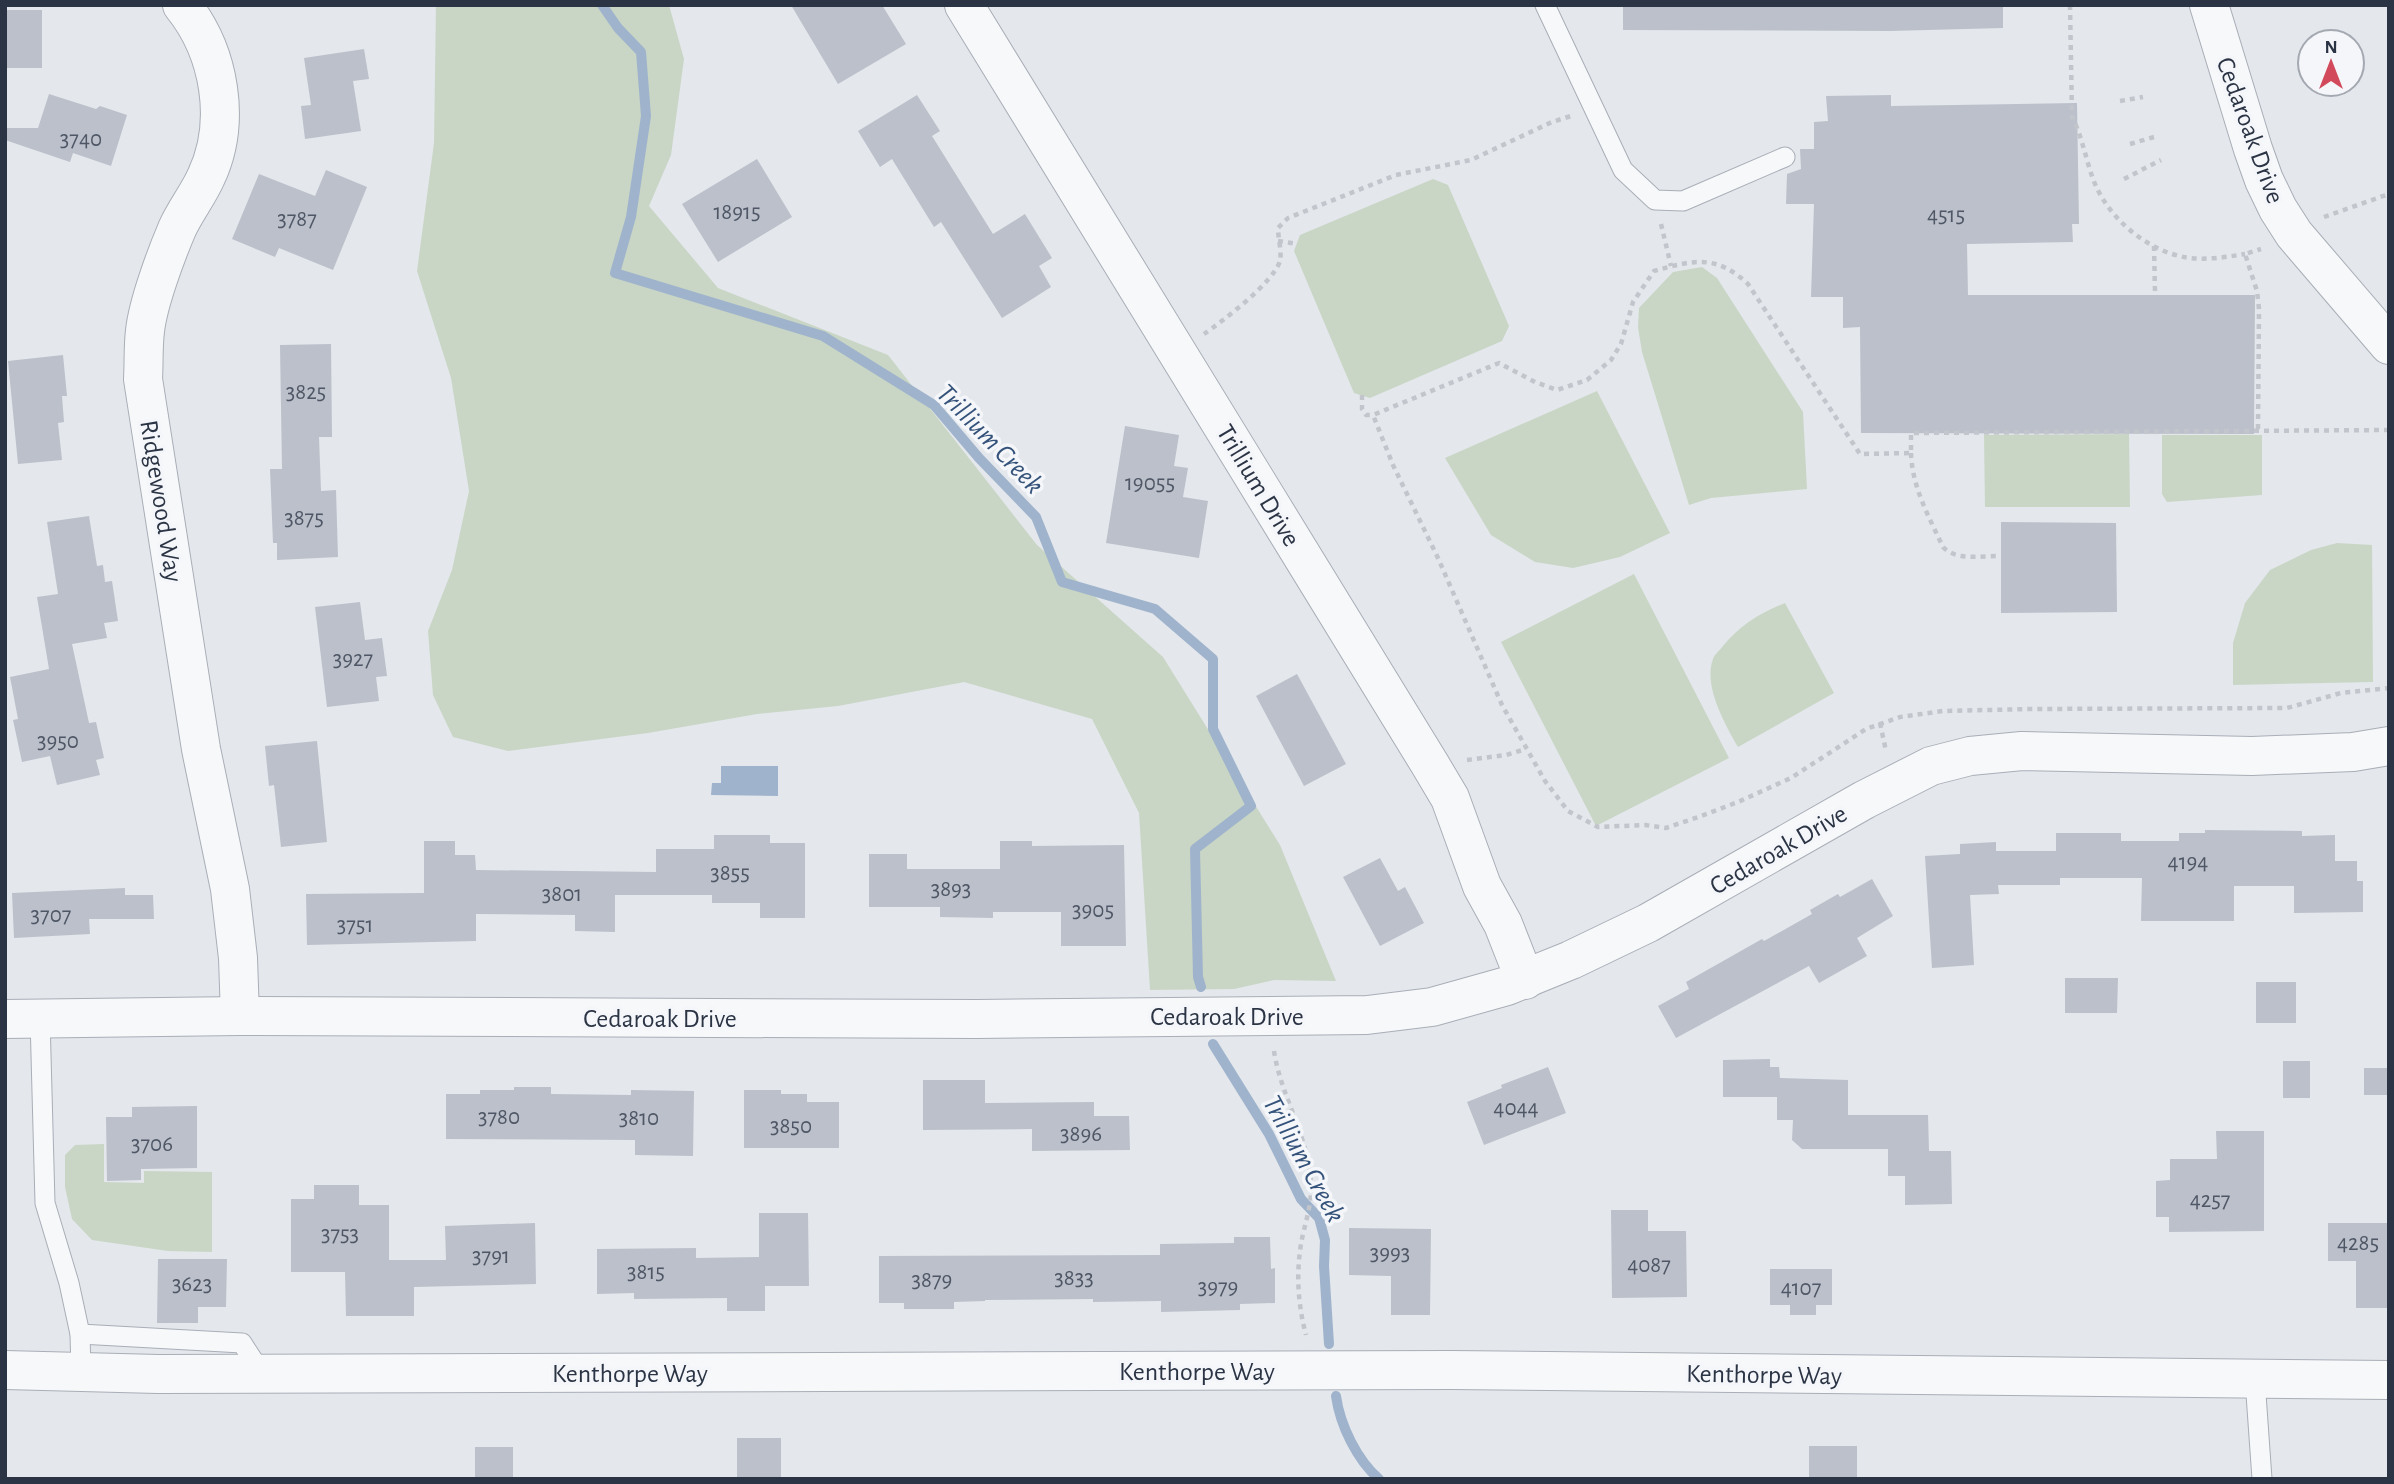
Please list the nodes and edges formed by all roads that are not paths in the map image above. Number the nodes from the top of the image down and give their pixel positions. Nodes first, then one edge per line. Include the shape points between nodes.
1 (182, 5) edge
2 (964, 5) edge
3 (1545, 5) edge
4 (2209, 5) edge
5 (1785, 157) dead end
6 (2389, 345) edge
7 (2389, 746) edge
8 (1525, 979) junction
9 (240, 1016) junction
10 (23, 1018) edge
11 (80, 1334) junction
12 (5, 1370) edge
13 (80, 1373) junction
14 (262, 1374) junction
15 (2255, 1380) junction
16 (2389, 1380) edge
17 (2262, 1479) edge

1 - 9 street, Ridgewood Way via 201,33 216,74 218,131 206,177 178,226 162,270 145,329 143,379 201,750 230,889
2 - 8 street, Trillium Drive via 1450,798 1482,886
3 - 5 lane via 1623,170 1655,200 1683,201
4 - 6 street, Cedaroak Drive via 2253,149 2278,209
7 - 8 street, Cedaroak Drive via 2252,756 2022,751 1970,756 1931,766 1647,923
8 - 9 street, Cedaroak Drive via 1432,1007 1367,1015 976,1019
9 - 10 street, Cedaroak Drive
10 - 11 lane via 46,1203
11 - 13 lane
11 - 14 lane via 242,1343
12 - 13 street, Kenthorpe Way
13 - 14 street, Kenthorpe Way
14 - 15 street, Kenthorpe Way via 1314,1370
15 - 16 street, Kenthorpe Way
15 - 17 lane

